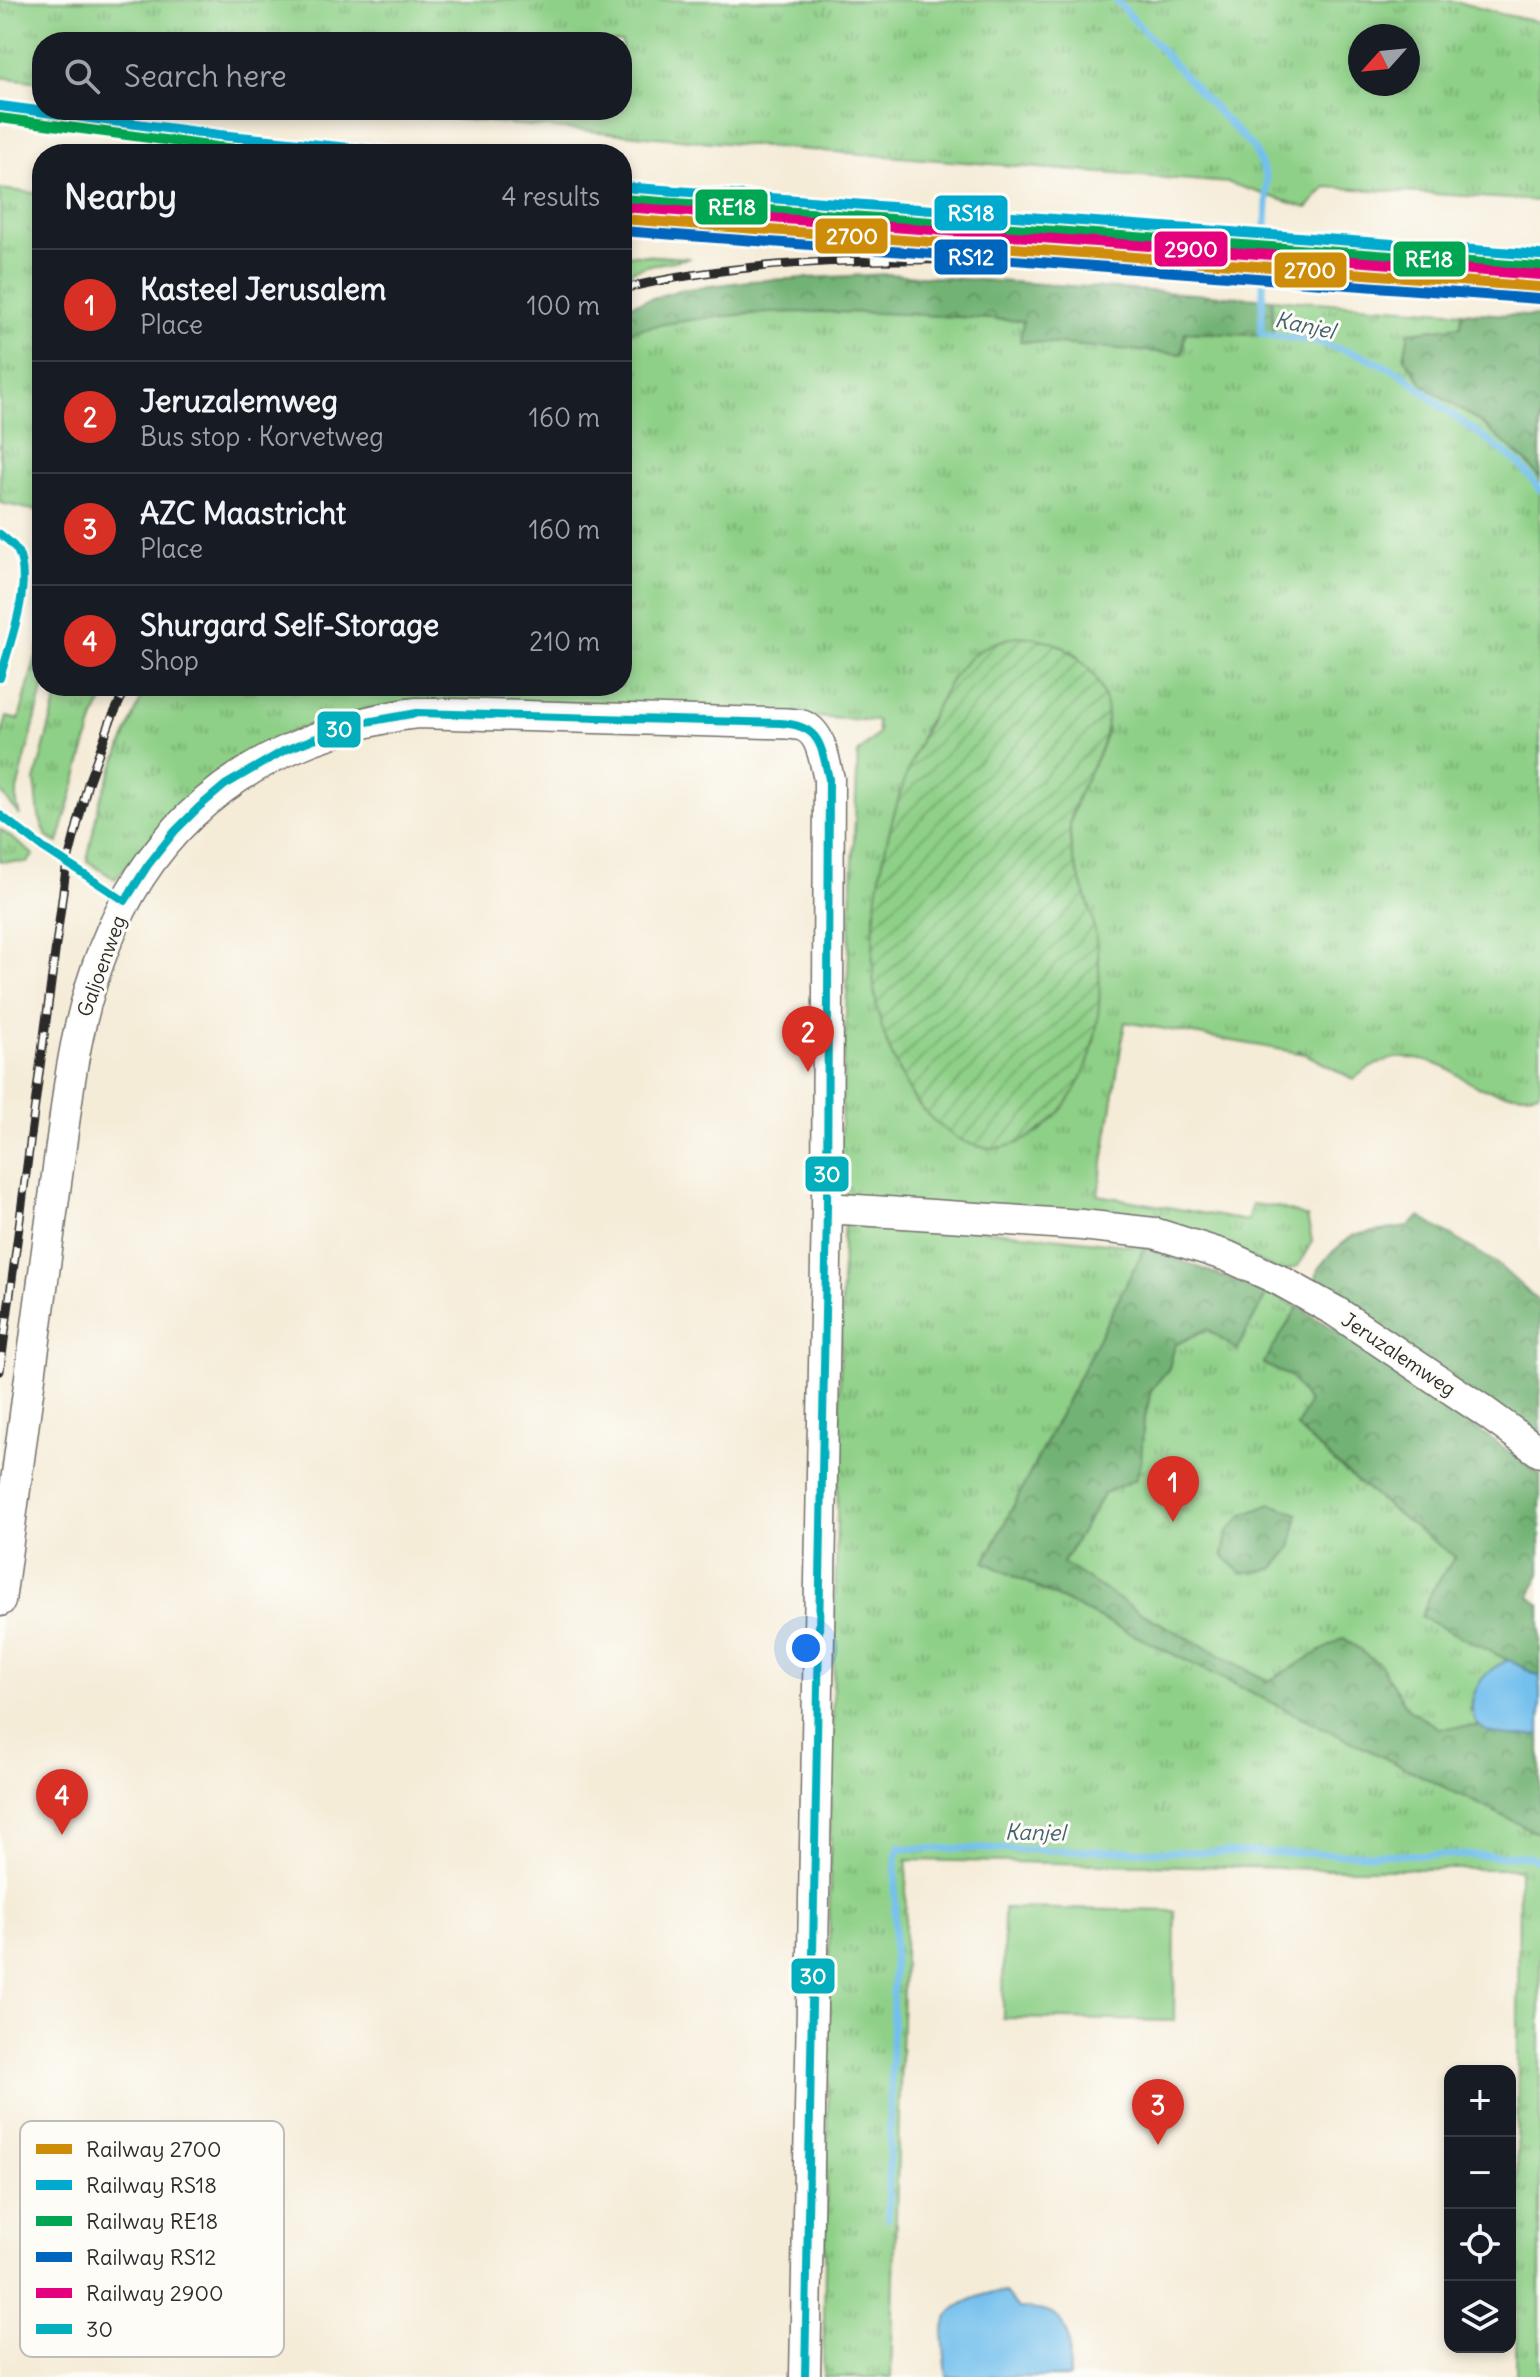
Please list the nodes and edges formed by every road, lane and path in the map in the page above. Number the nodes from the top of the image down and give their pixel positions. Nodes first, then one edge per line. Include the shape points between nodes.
1 (827, 1208) junction
2 (1540, 1452) edge
3 (0, 1601) edge
4 (805, 2377) edge

1 - 2 street, Jeruzalemweg via 1154,1233 1227,1256 1335,1311
1 - 3 street, Galjoenweg via 829,779 818,740 809,729 768,723 417,713 335,731 270,759 218,792 177,829 150,863 125,901 83,1007
1 - 4 street

